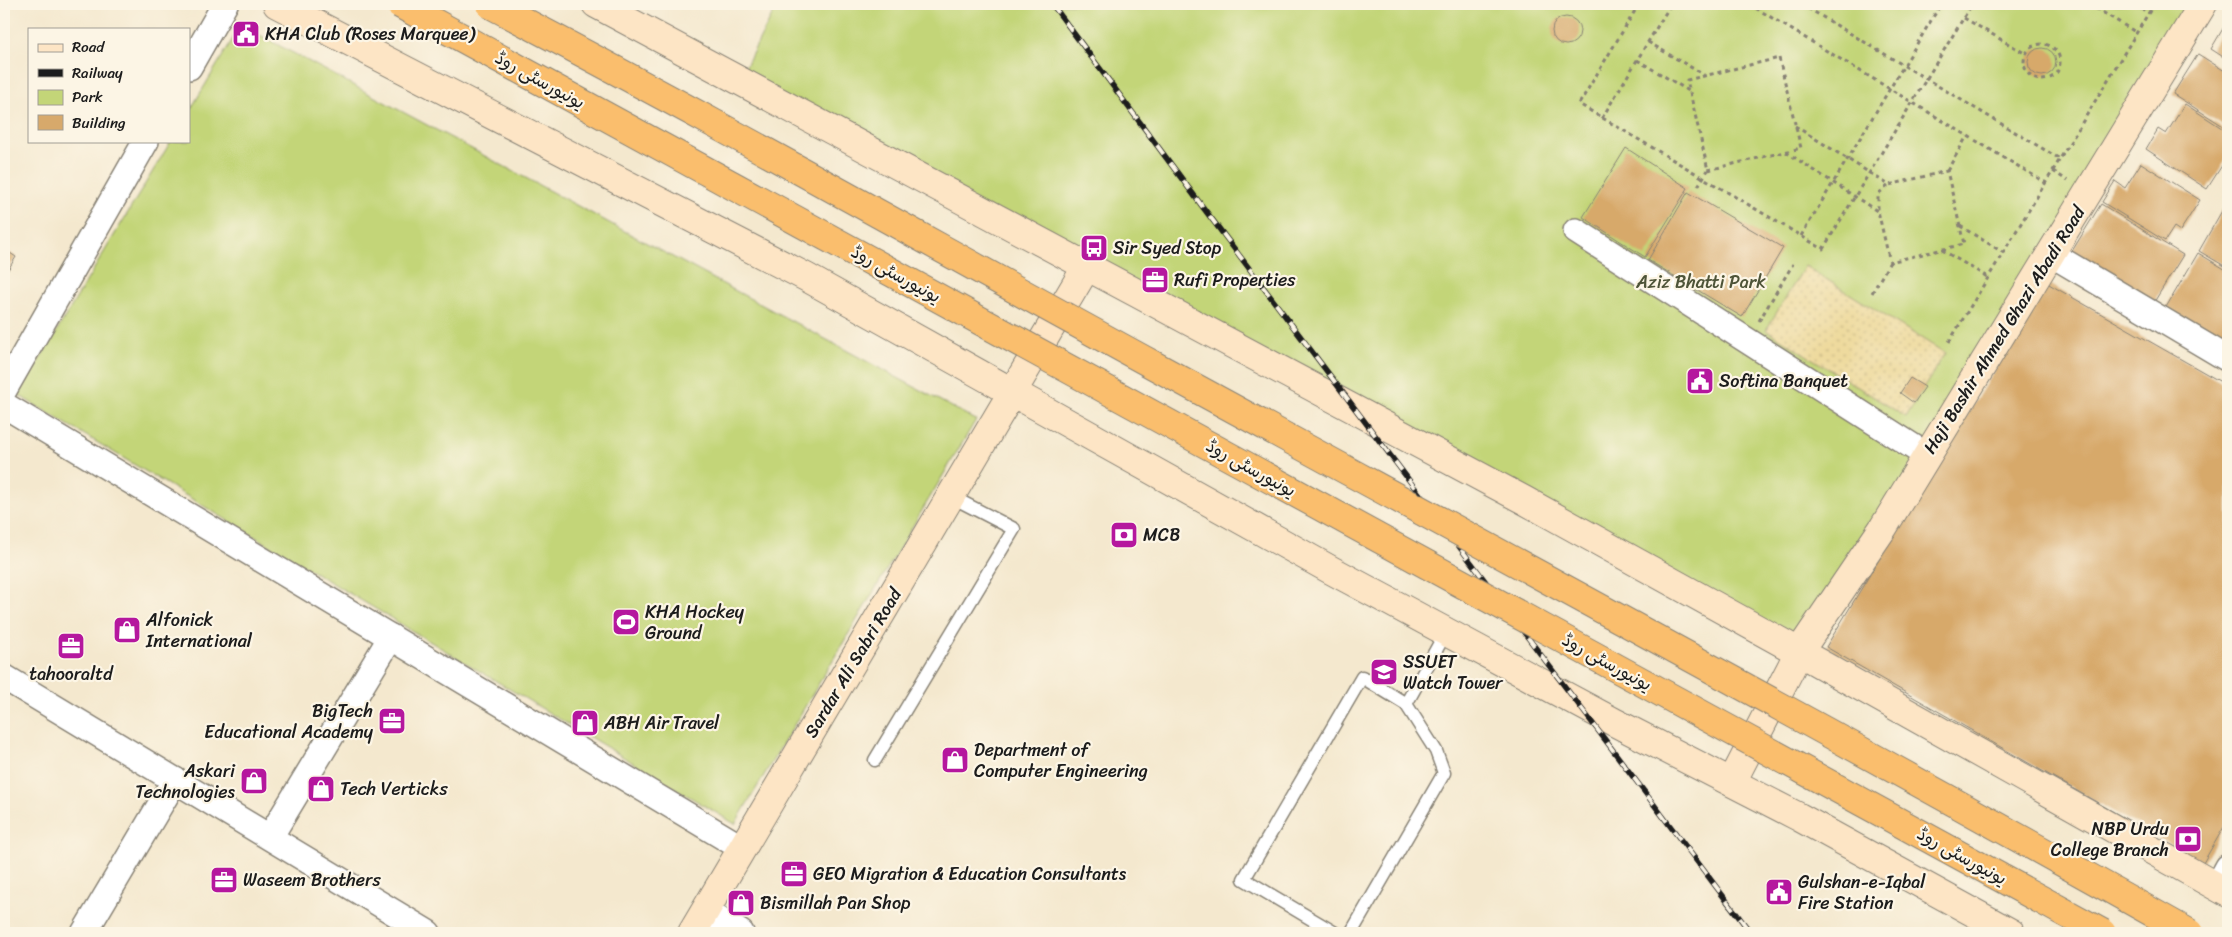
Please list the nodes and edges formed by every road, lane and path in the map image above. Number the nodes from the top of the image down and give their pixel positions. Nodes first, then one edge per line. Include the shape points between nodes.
1 (225, 4) edge
2 (277, 4) edge
3 (400, 4) edge
4 (490, 4) edge
5 (596, 4) edge
6 (1640, 4) edge
7 (1671, 4) edge
8 (1749, 4) edge
9 (1801, 4) edge
10 (1940, 4) edge
11 (1972, 4) edge
12 (2089, 4) edge
13 (2134, 4) edge
14 (2154, 4) edge
15 (2202, 4) edge
16 (2149, 13) junction
17 (1964, 18) junction
18 (2137, 33) junction
19 (1648, 42) junction
20 (2026, 54) junction
21 (1637, 60) junction
22 (190, 65) edge
23 (1904, 66) junction
24 (1704, 76) junction
25 (1926, 79) junction
26 (1890, 89) junction
27 (1690, 92) junction
28 (1912, 103) junction
29 (1602, 118) junction
30 (1795, 126) junction
31 (1967, 136) junction
32 (145, 142) edge
33 (1786, 152) junction
34 (1848, 159) junction
35 (2060, 160) junction
36 (1708, 170) junction
37 (1947, 171) junction
38 (1870, 173) junction
39 (1703, 178) junction
40 (1834, 183) junction
41 (2046, 183) junction
42 (1889, 185) junction
43 (1698, 186) dead end
44 (1855, 196) junction
45 (1878, 211) junction
46 (1960, 226) junction
47 (1576, 232) dead end
48 (1801, 236) junction
49 (1942, 250) junction
50 (2004, 253) junction
51 (2051, 254) junction
52 (1890, 262) junction
53 (1793, 264) dead end
54 (1087, 266) junction
55 (1989, 278) junction
56 (1872, 293) dead end
57 (1747, 341) junction
58 (1950, 342) dead end
59 (2228, 359) edge
60 (4, 390) edge
61 (1014, 392) junction
62 (4, 405) edge
63 (1926, 455) junction
64 (952, 497) junction
65 (1446, 632) junction
66 (391, 637) junction
67 (1799, 652) junction
68 (4, 676) edge
69 (1406, 704) junction
70 (875, 760) dead end
71 (175, 780) junction
72 (1732, 782) junction
73 (270, 837) junction
74 (742, 848) junction
75 (2224, 882) edge
76 (698, 922) edge
77 (84, 933) edge
78 (428, 933) edge
79 (741, 933) edge
80 (1335, 933) edge
81 (1351, 933) edge
82 (2011, 933) edge
83 (2102, 933) edge
84 (2189, 933) edge

1 - 22 street
2 - 61 street via 806,277
3 - 83 main road, یونیورسٹی روڈ, bridge
4 - 84 main road, bridge via 667,96
5 - 54 street
6 - 29 path via 1579,104
7 - 19 path
8 - 26 path
9 - 23 path
10 - 23 path
11 - 17 path
12 - 18 path
13 - 16 path
14 - 16 path
15 - 51 street, Haji Bashir Ahmed Ghazi Abadi Road
16 - 18 path
17 - 20 path
17 - 25 path
18 - 35 path
19 - 21 path
19 - 24 path
20 - 20 path via 2038,45 2049,46 2059,60 2057,71 2048,79 2036,80 2024,67
21 - 27 path
21 - 29 path
23 - 25 path
23 - 26 path
24 - 27 path via 1687,80
24 - 30 path via 1779,58
25 - 28 path
25 - 35 path
26 - 28 path
26 - 34 path
27 - 36 path
28 - 31 path
28 - 38 path
29 - 39 path
30 - 33 path via 1800,148
30 - 34 path
31 - 37 path
31 - 41 path
32 - 60 street
33 - 36 path
33 - 40 path
34 - 38 path
34 - 40 path
35 - 41 path
36 - 39 path
37 - 42 path
37 - 46 path
38 - 42 path
38 - 44 path
39 - 43 path
39 - 48 path
40 - 44 path
40 - 48 path
41 - 50 path
42 - 45 path via 1878,194
44 - 45 path
44 - 48 path via 1823,249
45 - 52 path
46 - 49 path via 1964,244
46 - 50 path
47 - 57 street
49 - 52 path
49 - 55 path
50 - 55 path
51 - 59 street
51 - 63 street, Haji Bashir Ahmed Ghazi Abadi Road
52 - 56 path
53 - 57 path
54 - 61 street, Sardar Ali Sabri Road
54 - 67 street via 1524,500
55 - 58 path
57 - 63 street
61 - 64 street, Sardar Ali Sabri Road
61 - 65 street
62 - 66 street
63 - 67 street, Haji Bashir Ahmed Ghazi Abadi Road via 1883,528
64 - 70 lane via 1014,529
64 - 74 street, Sardar Ali Sabri Road
65 - 69 lane
65 - 72 street
66 - 73 street
66 - 74 street
67 - 72 street, Haji Bashir Ahmed Ghazi Abadi Road
67 - 75 street
68 - 71 street
69 - 80 lane via 1362,677 1244,879
69 - 81 lane via 1436,751 1444,773
71 - 73 street
71 - 77 street
72 - 82 street
73 - 78 street
74 - 76 street, Sardar Ali Sabri Road
76 - 79 street

